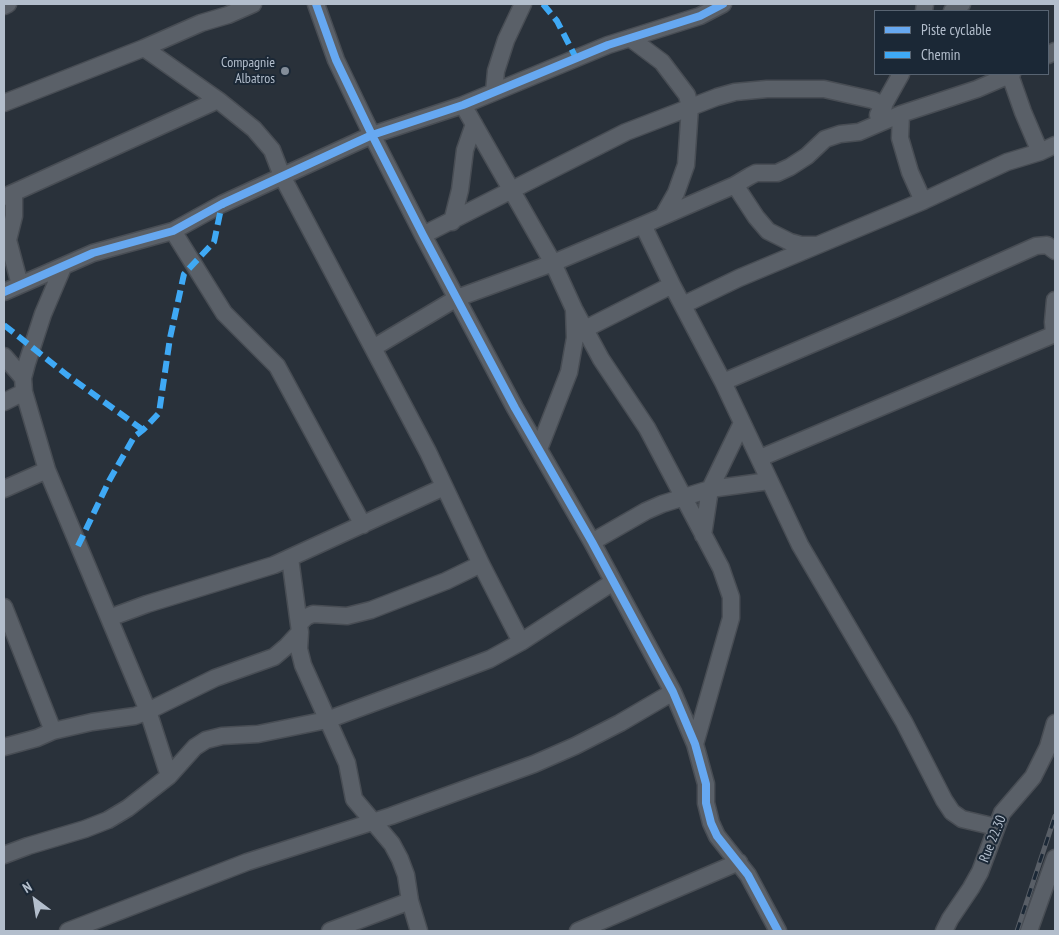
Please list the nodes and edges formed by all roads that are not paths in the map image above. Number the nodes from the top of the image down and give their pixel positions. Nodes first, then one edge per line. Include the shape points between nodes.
1 (8, 4) edge
2 (253, 4) edge
3 (316, 4) edge
4 (523, 4) edge
5 (723, 4) edge
6 (4, 6) edge
7 (630, 38) junction
8 (144, 48) junction
9 (900, 75) edge
10 (1009, 75) edge
11 (1011, 75) edge
12 (494, 92) junction
13 (218, 100) junction
14 (4, 102) edge
15 (463, 105) junction
16 (690, 106) junction
17 (884, 106) junction
18 (901, 114) junction
19 (474, 124) junction
20 (870, 127) junction
21 (372, 135) junction
22 (1055, 145) edge
23 (1040, 152) junction
24 (282, 176) junction
25 (735, 185) junction
26 (512, 190) junction
27 (6, 195) edge
28 (923, 202) junction
29 (663, 216) junction
30 (452, 222) junction
31 (643, 225) junction
32 (173, 231) junction
33 (423, 235) junction
34 (820, 245) junction
35 (1055, 251) edge
36 (553, 262) junction
37 (63, 267) junction
38 (20, 285) junction
39 (672, 285) junction
40 (4, 292) edge
41 (457, 298) junction
42 (1055, 300) edge
43 (683, 305) junction
44 (574, 308) junction
45 (585, 329) junction
46 (1054, 334) edge
47 (373, 348) junction
48 (4, 356) edge
49 (723, 382) junction
50 (24, 385) junction
51 (4, 402) edge
52 (742, 422) junction
53 (539, 449) junction
54 (760, 458) junction
55 (47, 470) junction
56 (769, 480) junction
57 (444, 487) junction
58 (4, 489) edge
59 (710, 489) junction
60 (683, 498) junction
61 (363, 525) junction
62 (703, 535) junction
63 (592, 542) junction
64 (290, 558) junction
65 (481, 564) junction
66 (613, 582) junction
67 (4, 607) edge
68 (109, 618) junction
69 (299, 628) junction
70 (10, 642) edge
71 (521, 642) junction
72 (673, 692) junction
73 (148, 711) junction
74 (327, 720) junction
75 (1055, 723) edge
76 (53, 731) junction
77 (696, 744) junction
78 (4, 747) edge
79 (169, 776) junction
80 (373, 821) junction
81 (996, 827) junction
82 (4, 855) edge
83 (1055, 858) edge
84 (739, 862) junction
85 (410, 902) junction
86 (772, 929) edge
87 (68, 931) edge
88 (330, 931) edge
89 (419, 931) edge
90 (578, 931) edge
91 (944, 931) edge
92 (1029, 931) edge

1 - 6 street
2 - 8 street
3 - 21 street via 336,60
4 - 12 street via 506,40 496,71
5 - 7 street via 700,16
7 - 12 street
7 - 16 street via 662,62 679,82
8 - 13 street
8 - 14 street
9 - 17 street
10 - 18 street
11 - 23 street
12 - 15 street
13 - 24 street via 254,129 272,150
13 - 27 street
15 - 19 street
15 - 21 street
16 - 17 street via 735,92 767,88 824,89 873,100
16 - 26 street via 626,132
16 - 29 street via 686,165
17 - 20 street
18 - 20 street
18 - 28 street via 900,138
19 - 26 street
19 - 30 street
20 - 25 street via 825,139 790,167 777,172 756,173
21 - 24 street
21 - 33 street
22 - 23 street
23 - 28 street via 1007,162
24 - 32 street
24 - 47 street
25 - 29 street
25 - 34 street via 768,231 800,245
26 - 30 street
26 - 36 street
27 - 38 street via 14,216 8,240
28 - 34 street
29 - 31 street
30 - 33 street
31 - 36 street
31 - 39 street
32 - 37 street via 93,253
32 - 61 street via 224,313 276,366
33 - 41 street
34 - 43 street
35 - 49 street via 1047,245 1036,246
36 - 41 street
36 - 44 street
37 - 38 street
37 - 50 street via 43,314
38 - 40 street
39 - 43 street
39 - 45 street
41 - 47 street
41 - 53 street
42 - 46 street
43 - 49 street
44 - 45 street
44 - 53 street via 569,372
45 - 60 street via 610,375 651,435
46 - 54 street
47 - 57 street
48 - 50 street
49 - 52 street
50 - 51 street
50 - 55 street
52 - 54 street
52 - 59 street
53 - 63 street
54 - 56 street
55 - 58 street
55 - 68 street
56 - 59 street
56 - 81 street via 800,546 904,722 944,800 962,819
57 - 61 street
57 - 65 street
59 - 60 street
59 - 62 street
60 - 62 street
60 - 63 street via 646,511
61 - 64 street
62 - 77 street via 729,590 732,618
63 - 66 street
64 - 68 street
64 - 69 street
65 - 69 street via 371,610 347,616 313,614 306,617
65 - 71 street
66 - 71 street
66 - 72 street
67 - 70 street
68 - 73 street
69 - 73 street via 287,646 274,656 215,678
69 - 74 street via 300,658
70 - 76 street
71 - 74 street via 490,659
72 - 77 street
72 - 80 street via 567,750
73 - 76 street
73 - 79 street
74 - 79 street via 258,734 206,740 195,747
74 - 80 street via 347,763 354,799
75 - 81 street, Rue 22.30 via 1048,747 1033,777 1002,813
76 - 78 street
77 - 84 street via 711,823 717,836
79 - 82 street via 108,820
80 - 85 street via 400,859
80 - 87 street via 247,862
81 - 91 street, Rue 22.30 via 980,872
83 - 92 street
84 - 86 street
84 - 90 street
85 - 88 street
85 - 89 street

